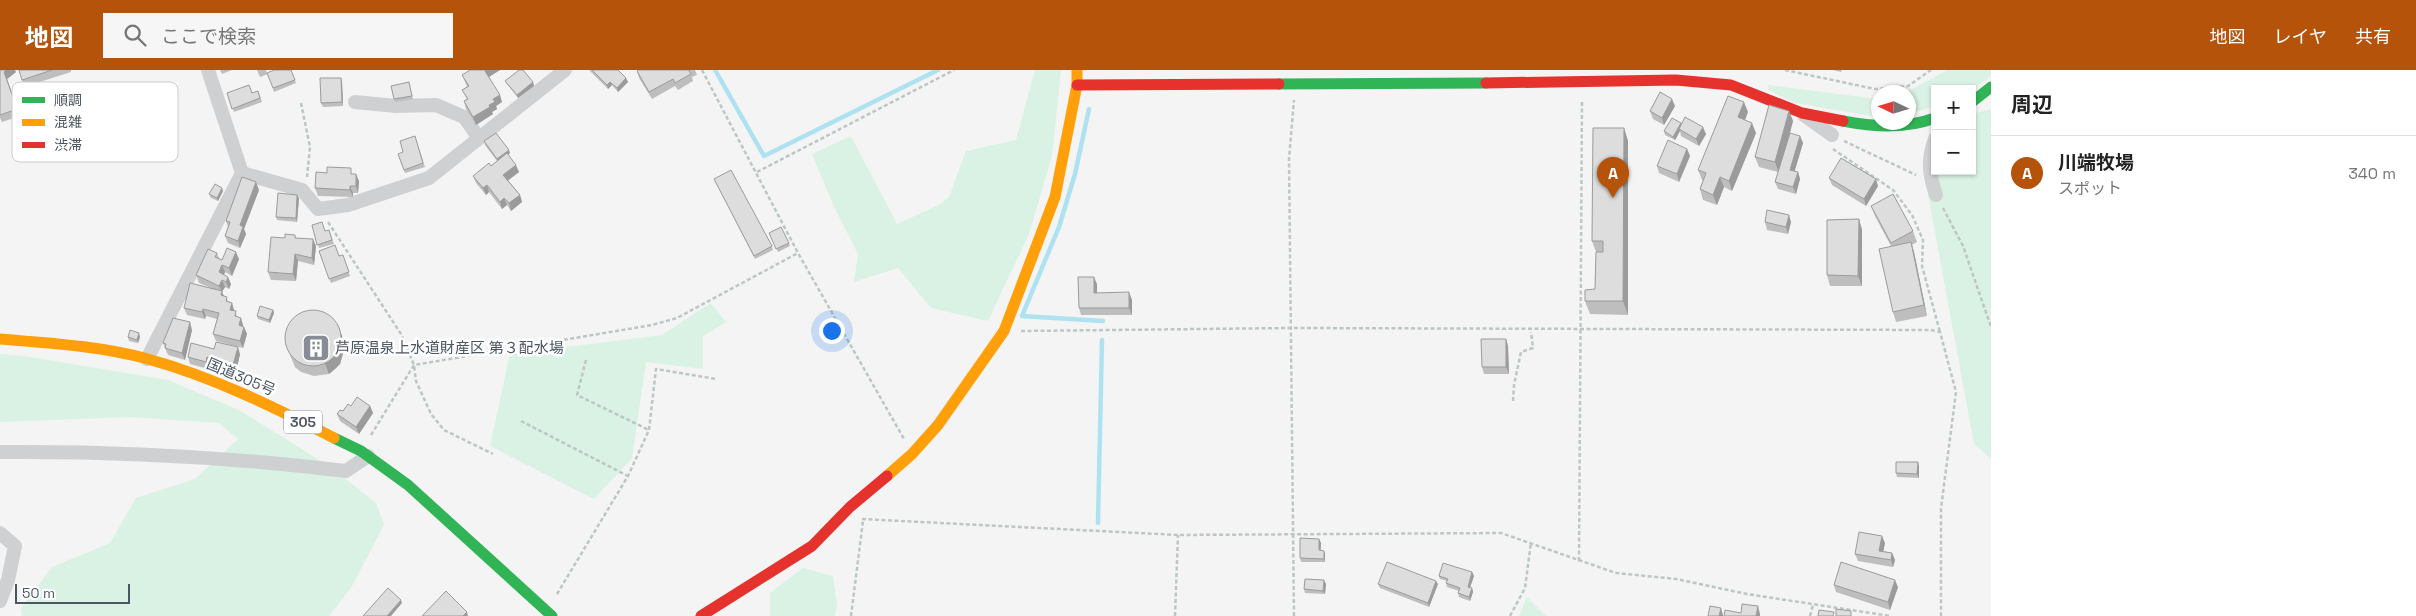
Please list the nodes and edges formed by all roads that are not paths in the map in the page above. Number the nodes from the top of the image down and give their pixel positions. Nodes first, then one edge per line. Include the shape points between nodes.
1 (208, 70) edge
2 (565, 70) edge
3 (1077, 70) edge
4 (1077, 85) junction
5 (1991, 87) edge
6 (1976, 99) edge
7 (355, 102) dead end
8 (1802, 113) junction
9 (1931, 119) edge
10 (1829, 133) road end
11 (479, 138) junction
12 (1931, 150) edge
13 (242, 174) junction
14 (1936, 195) road end
15 (0, 339) edge
16 (148, 359) junction
17 (0, 452) edge
18 (365, 454) junction
19 (0, 533) edge
20 (0, 601) edge
21 (552, 616) edge
22 (701, 616) edge

1 - 13 street
2 - 11 street
3 - 4 main road
4 - 8 main road via 1676,80 1731,85
4 - 22 main road via 1054,197 1004,331 938,425 912,454 850,507 812,546
5 - 6 main road
7 - 11 street via 436,105 464,117
8 - 9 main road via 1889,127
8 - 10 street
11 - 13 street via 429,178 348,205 318,209 302,190
12 - 14 street via 1928,174
13 - 16 street
15 - 16 main road, 国道305号 / 305 via 66,344
16 - 18 main road, 国道305号 / 305 via 209,379
17 - 18 street via 83,452 256,460 346,471
18 - 21 main road, 国道305号 / 305 via 408,485
19 - 20 street via 15,546

